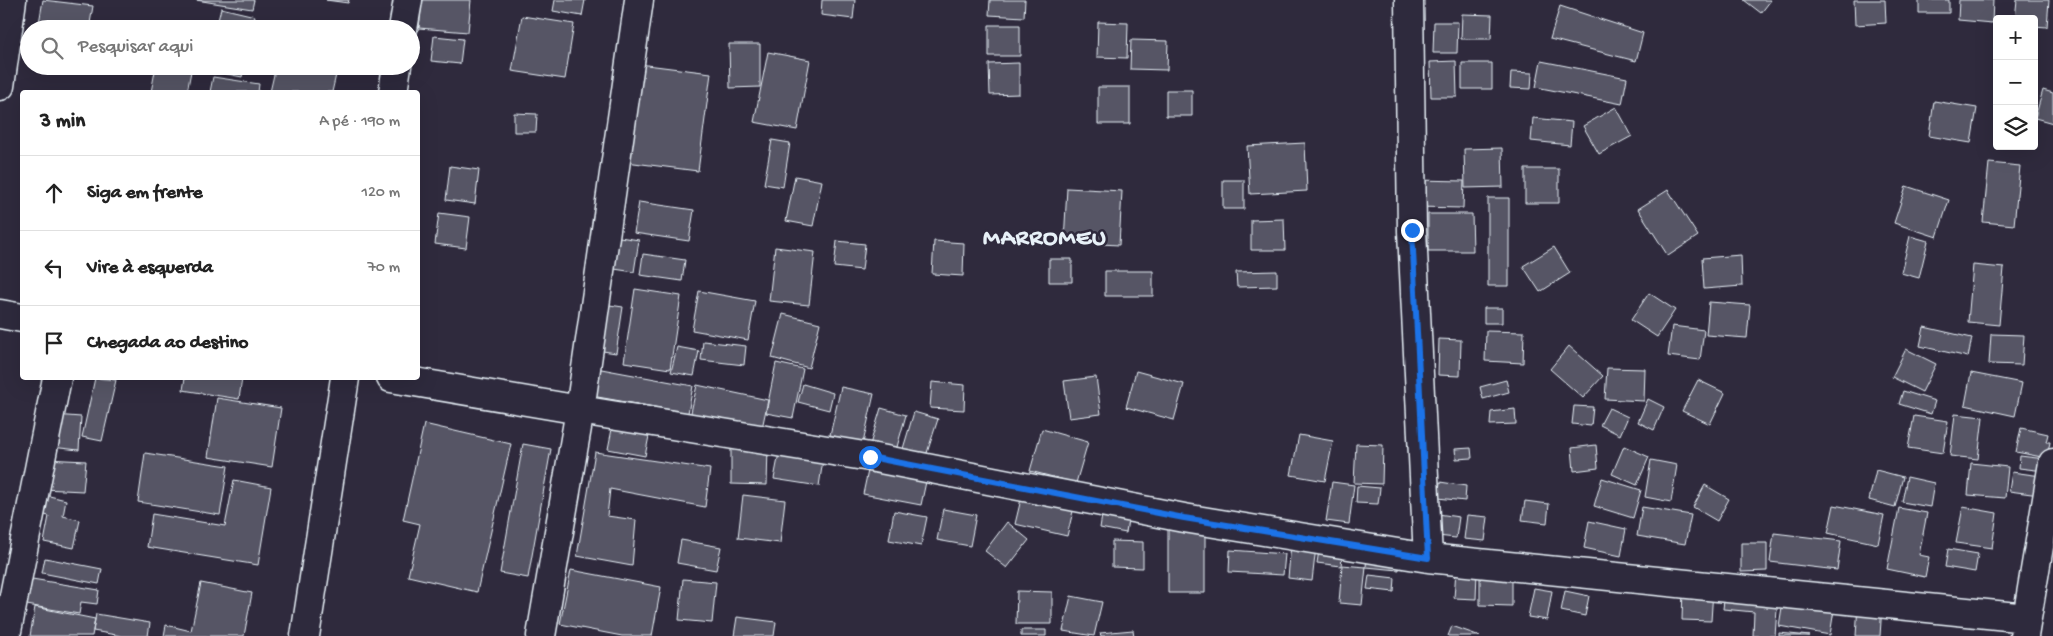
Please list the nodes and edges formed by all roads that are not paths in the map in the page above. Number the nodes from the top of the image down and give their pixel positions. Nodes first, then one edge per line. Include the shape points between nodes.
1 (12, 0) edge
2 (408, 0) edge
3 (639, 0) edge
4 (1409, 0) edge
5 (405, 20) edge
6 (396, 75) edge
7 (0, 86) edge
8 (393, 90) edge
9 (0, 314) edge
10 (20, 318) edge
11 (57, 380) edge
12 (345, 380) edge
13 (403, 380) edge
14 (580, 410) junction
15 (2053, 463) edge
16 (1428, 558) junction
17 (2045, 569) edge
18 (2025, 627) edge
19 (6, 636) edge
20 (305, 636) edge
21 (541, 636) edge

1 - 7 street
2 - 5 street
3 - 14 street
4 - 16 street via 1412,230
6 - 8 street
9 - 10 street
11 - 19 street
12 - 20 street
13 - 14 street
14 - 16 street via 870,457 1184,518
14 - 21 street
15 - 17 street
16 - 18 street
17 - 18 street

